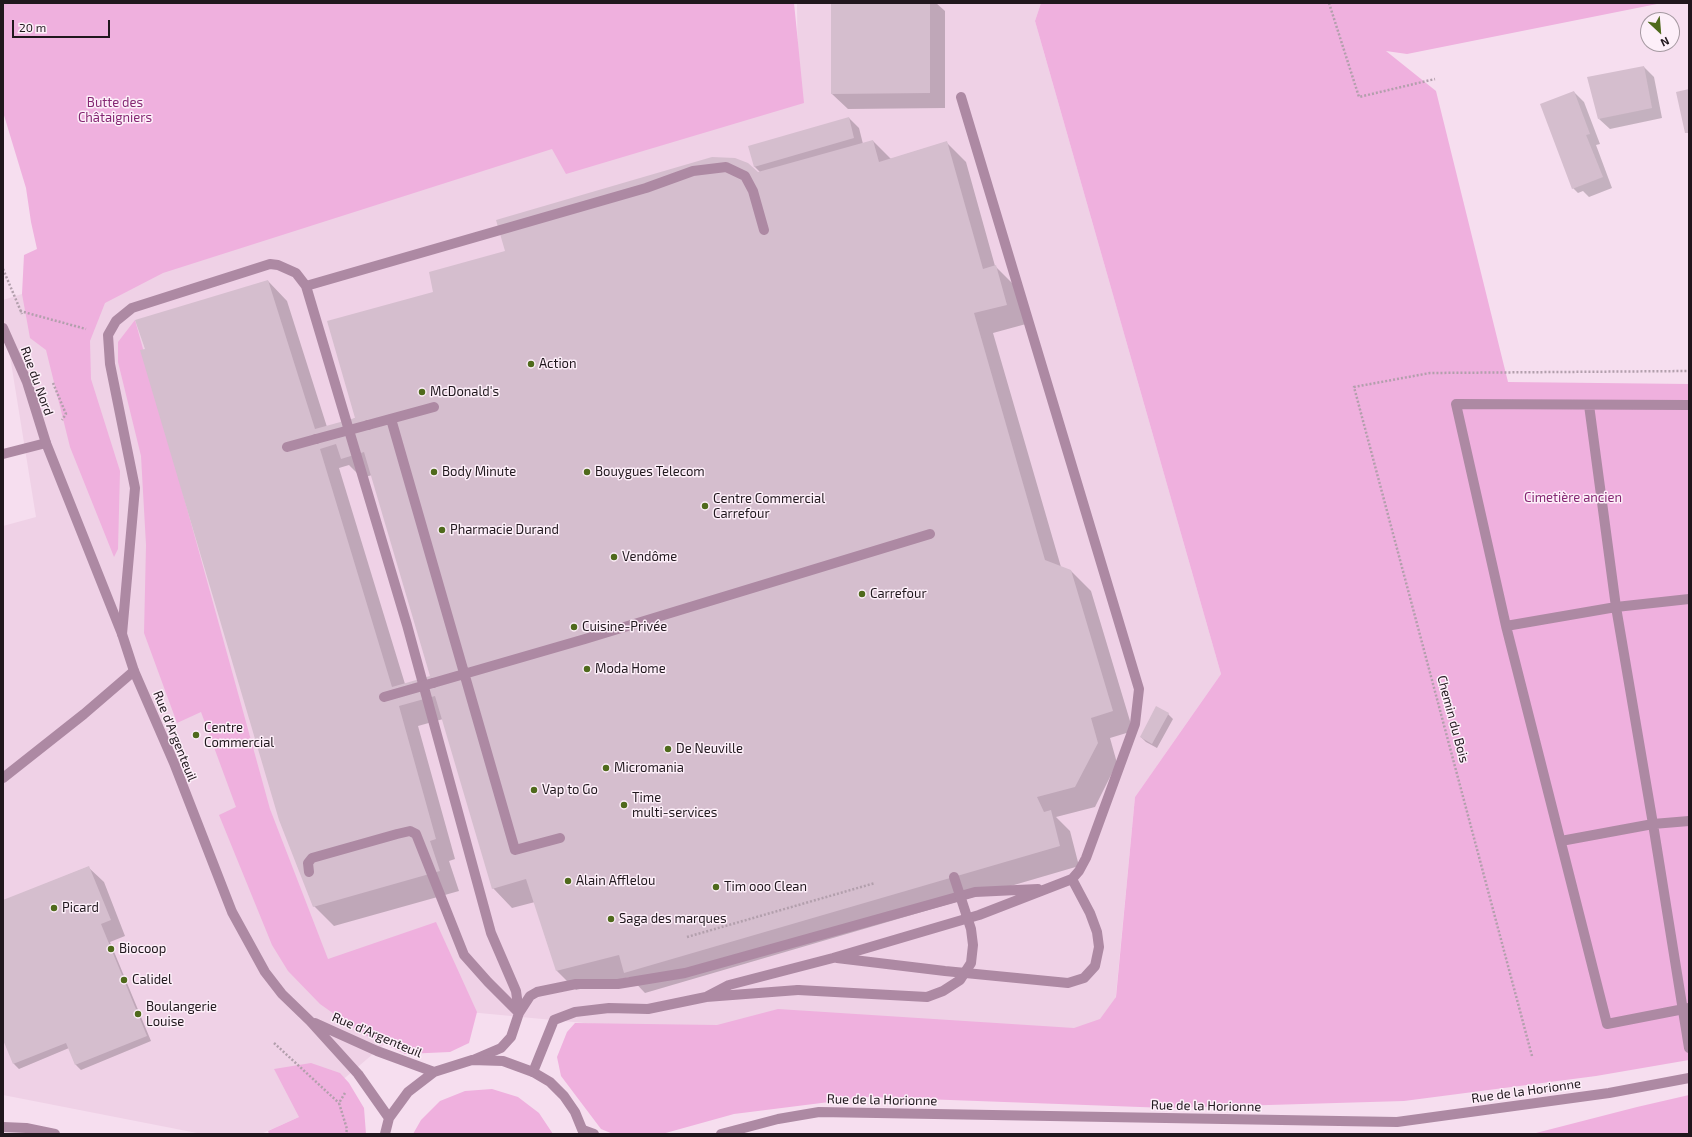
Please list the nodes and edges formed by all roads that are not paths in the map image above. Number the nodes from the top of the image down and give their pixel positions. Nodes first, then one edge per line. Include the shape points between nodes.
1 (961, 97) dead end
2 (764, 230) dead end
3 (306, 286) junction
4 (3, 328) edge
5 (1589, 405) junction
6 (1689, 405) edge
7 (434, 407) dead end
8 (391, 419) junction
9 (46, 443) junction
10 (287, 447) dead end
11 (3, 454) edge
12 (930, 534) dead end
13 (1689, 599) edge
14 (1616, 607) junction
15 (1506, 626) junction
16 (122, 634) junction
17 (134, 671) junction
18 (465, 673) junction
19 (384, 697) dead end
20 (3, 778) edge
21 (1689, 821) edge
22 (1654, 824) junction
23 (560, 838) dead end
24 (1561, 840) junction
25 (309, 872) dead end
26 (954, 878) dead end
27 (1072, 879) junction
28 (1046, 889) junction
29 (833, 958) junction
30 (706, 997) junction
31 (1686, 1009) edge
32 (519, 1013) junction
33 (310, 1021) junction
34 (1689, 1048) edge
35 (472, 1060) junction
36 (434, 1072) junction
37 (533, 1072) junction
38 (1689, 1078) edge
39 (389, 1118) junction
40 (3, 1127) edge
41 (584, 1132) edge
42 (55, 1134) edge
43 (385, 1134) edge
44 (594, 1134) edge
45 (721, 1134) edge

1 - 27 street via 1139,688 1135,724 1086,858
2 - 3 street via 753,191 744,176 726,168 694,170 646,188
3 - 16 street via 296,273 270,264 132,308 116,321 108,335 110,364 135,488
3 - 32 street via 407,625 492,933 516,991
4 - 9 street, Rue du Nord via 27,382
5 - 6 street
5 - 14 street
5 - 15 street via 1456,404
7 - 8 street
8 - 10 street, bridge
8 - 18 street
9 - 11 street
9 - 16 street, Rue d'Argenteuil
12 - 18 street
13 - 14 street
14 - 15 street
14 - 22 street
15 - 24 street
16 - 17 street, Rue d'Argenteuil
17 - 20 street
17 - 33 street, Rue d'Argenteuil via 174,763 232,912 265,972 282,994
18 - 19 street, bridge
18 - 23 street via 515,850
21 - 22 street
22 - 24 street
22 - 31 street
24 - 31 street via 1607,1024
25 - 32 street via 308,863 312,858 397,834 410,831 416,834 464,955
26 - 30 street, bridge via 971,929 973,945 971,963 960,980 943,991 927,997 798,990
27 - 28 street
27 - 29 street via 1090,913 1099,947 1095,966 1084,978 1068,983
28 - 29 street via 979,915
28 - 32 street via 975,892 696,970 618,984 576,984 537,992 530,996
29 - 30 street via 729,984
30 - 37 street via 648,1009 609,1008 575,1012 554,1020
31 - 34 street
32 - 35 street via 511,1037 501,1048
33 - 36 street, Rue d'Argenteuil via 377,1051
33 - 39 street, Rue d'Argenteuil via 358,1074
35 - 36 street
35 - 37 street via 503,1061
36 - 39 street via 408,1092
37 - 41 street via 550,1082 564,1096
38 - 45 street, Rue de la Horionne via 1608,1093 1397,1122 819,1112 778,1119
39 - 43 street
40 - 42 street via 26,1128
41 - 44 street

